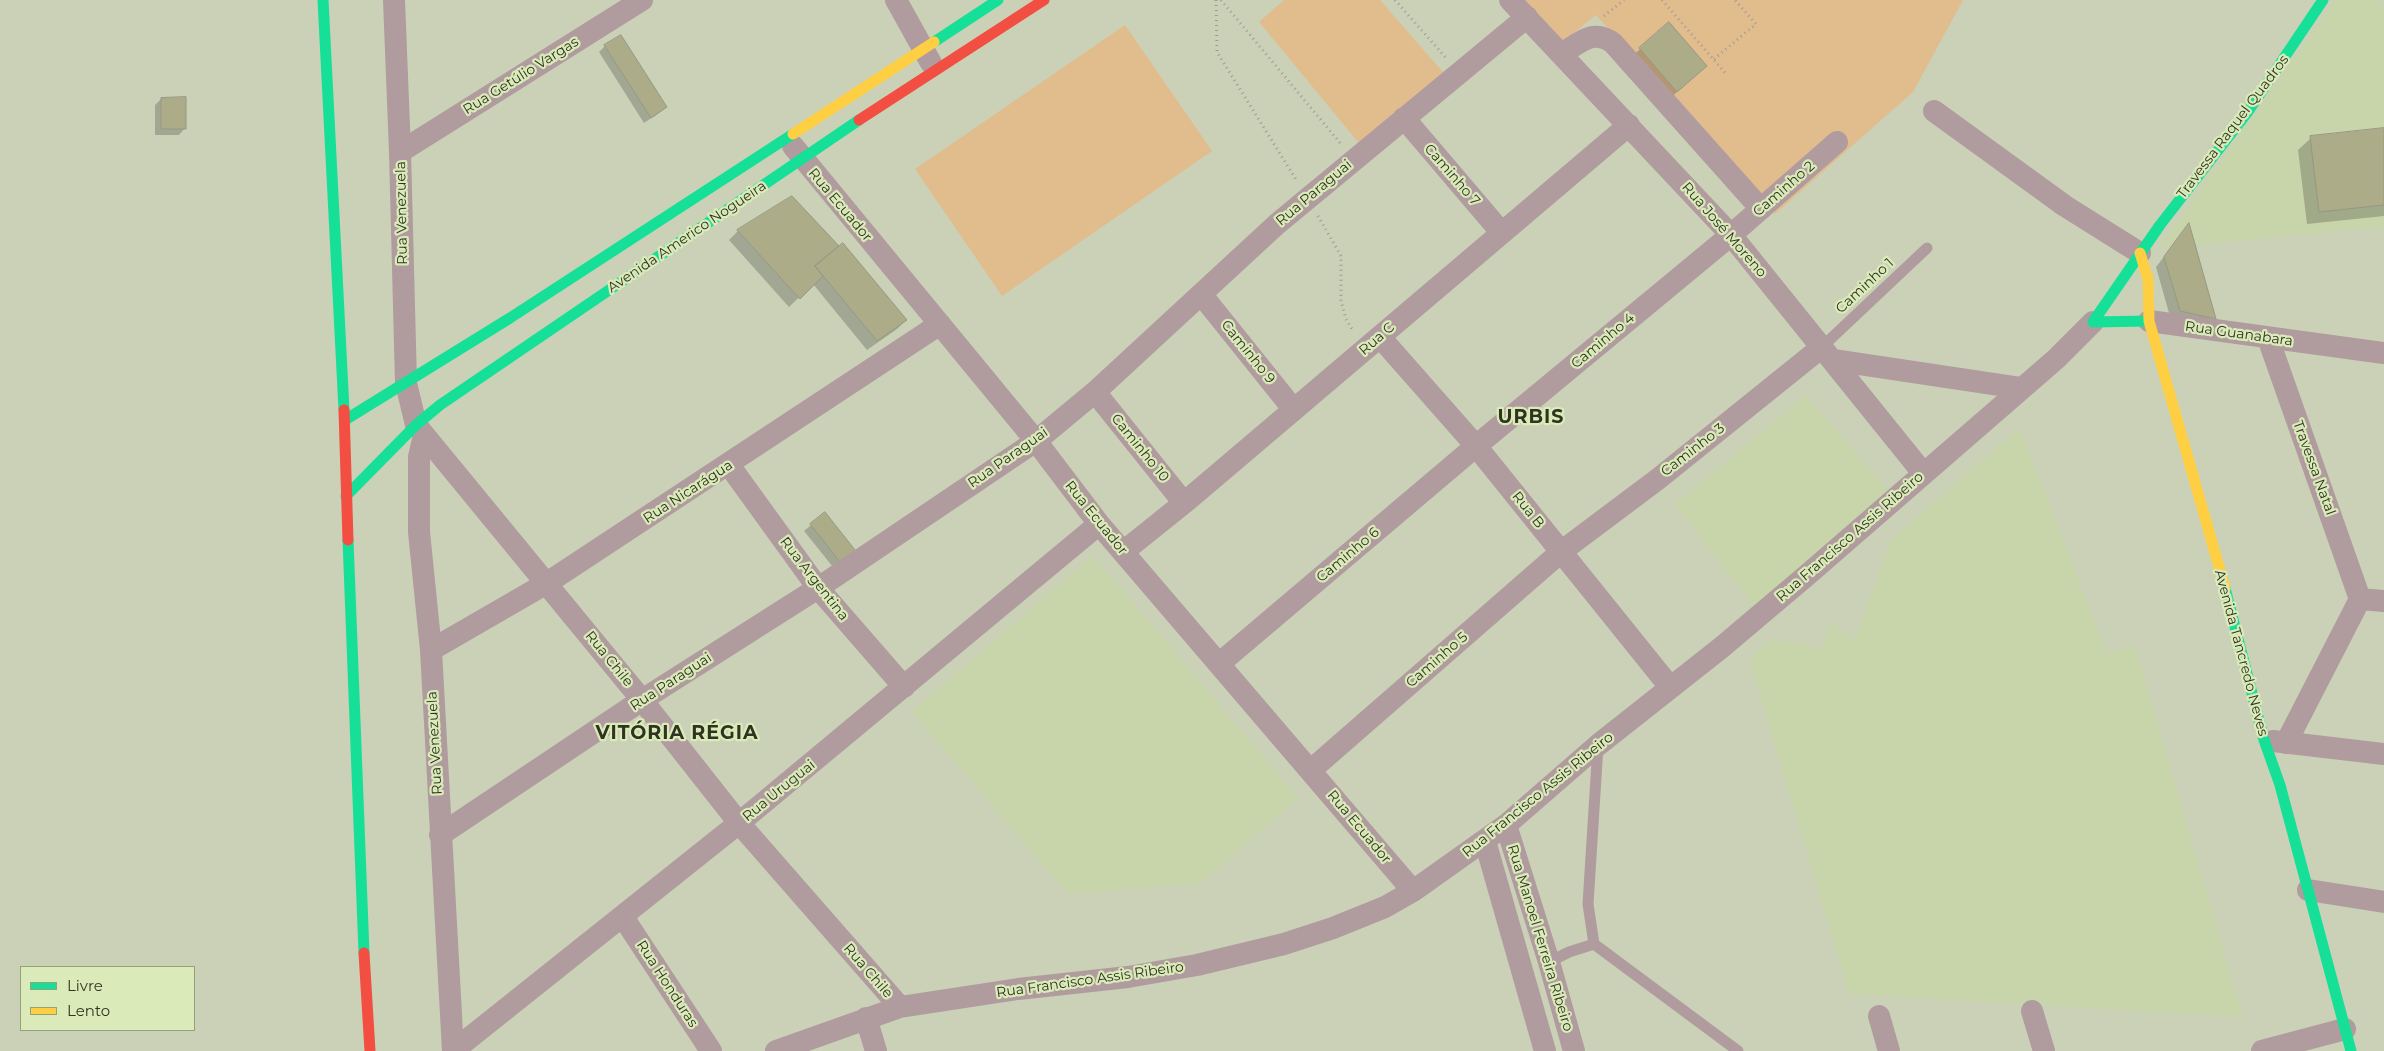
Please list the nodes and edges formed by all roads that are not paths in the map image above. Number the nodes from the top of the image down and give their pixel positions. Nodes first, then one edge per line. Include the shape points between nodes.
1 (323, 0) edge
2 (394, 0) edge
3 (642, 0) edge
4 (896, 0) edge
5 (998, 0) edge
6 (1044, 0) edge
7 (1510, 0) edge
8 (2323, 0) edge
9 (1527, 17) junction
10 (923, 49) junction
11 (1561, 54) junction
12 (935, 70) junction
13 (1934, 111) dead end
14 (1404, 118) junction
15 (1630, 125) junction
16 (788, 139) junction
17 (1838, 142) dead end
18 (400, 152) junction
19 (802, 159) junction
20 (1761, 209) junction
21 (1501, 232) junction
22 (1731, 236) junction
23 (1927, 248) dead end
24 (2140, 253) junction
25 (1201, 294) junction
26 (2149, 321) junction
27 (2093, 322) junction
28 (517, 323) junction
29 (940, 324) junction
30 (1380, 337) junction
31 (2268, 338) junction
32 (531, 344) junction
33 (1828, 353) junction
34 (2384, 353) edge
35 (406, 383) junction
36 (2020, 388) junction
37 (1095, 392) junction
38 (1294, 410) junction
39 (344, 420) junction
40 (420, 430) junction
41 (1036, 441) junction
42 (1476, 446) junction
43 (729, 465) junction
44 (1923, 473) junction
45 (346, 496) junction
46 (1184, 503) junction
47 (1099, 524) junction
48 (1562, 551) junction
49 (1123, 552) junction
50 (547, 583) junction
51 (818, 588) junction
52 (2360, 599) junction
53 (2384, 601) edge
54 (430, 650) junction
55 (1220, 663) junction
56 (904, 687) junction
57 (1670, 687) junction
58 (642, 700) junction
59 (2264, 740) junction
60 (2286, 743) junction
61 (1598, 745) junction
62 (2384, 754) edge
63 (1311, 770) junction
64 (739, 823) junction
65 (1506, 825) junction
66 (440, 835) junction
67 (1485, 841) junction
68 (2308, 890) junction
69 (1413, 891) junction
70 (2384, 902) edge
71 (623, 917) junction
72 (1594, 944) junction
73 (1549, 962) junction
74 (900, 1007) junction
75 (2032, 1011) dead end
76 (1879, 1016) dead end
77 (866, 1018) junction
78 (2345, 1029) junction
79 (370, 1051) edge
80 (453, 1051) edge
81 (711, 1051) edge
82 (776, 1051) edge
83 (876, 1051) edge
84 (1545, 1051) edge
85 (1574, 1051) edge
86 (1738, 1051) edge
87 (1888, 1051) edge
88 (2044, 1051) edge
89 (2262, 1051) edge
90 (2351, 1051) edge

1 - 39 main road
2 - 18 street, Rua Venezuela
3 - 18 street, Rua Getúlio Vargas
4 - 10 street
5 - 10 main road, Avenida Americo Nogueira
6 - 12 main road, Avenida Americo Nogueira
7 - 9 street, Rua José Moreno
8 - 24 main road, Travessa Raquel Quadros via 2246,113
9 - 11 street, Rua José Moreno
9 - 14 street, Rua Paraguai
10 - 12 street
10 - 16 main road, Avenida Americo Nogueira
11 - 15 street, Rua José Moreno
11 - 20 street via 1596,36 1603,36 1613,43
12 - 19 main road, Avenida Americo Nogueira
13 - 24 street via 2065,206
14 - 21 street, Caminho 7
14 - 25 street, Rua Paraguai via 1307,197
15 - 21 street, Rua C
15 - 22 street, Rua José Moreno
16 - 19 street, Rua Ecuador
16 - 28 main road, Avenida Americo Nogueira
17 - 20 street, Caminho 2
18 - 35 street, Rua Venezuela
19 - 29 street, Rua Ecuador
19 - 32 main road, Avenida Americo Nogueira
20 - 22 street, Caminho 2
21 - 30 street, Rua C
22 - 33 street, Rua José Moreno
22 - 42 street, Caminho 4
23 - 33 lane, Caminho 1
24 - 26 main road, Avenida Tancredo Neves via 2148,279
24 - 27 main road, Travessa Raquel Quadros
25 - 37 street, Rua Paraguai
25 - 38 street, Caminho 9
26 - 27 main road, Rua Guanabara
26 - 31 street, Rua Guanabara
26 - 59 main road, Avenida Tancredo Neves via 2231,607
27 - 36 street, Rua Francisco Assis Ribeiro via 2056,359
28 - 32 main road
28 - 35 main road, Avenida Americo Nogueira
29 - 41 street, Rua Ecuador
29 - 43 street, Rua Nicarágua
30 - 38 street, Rua C
30 - 42 street, Rua B
31 - 34 street, Rua Guanabara
31 - 52 street, Travessa Natal
32 - 40 main road, Avenida Americo Nogueira via 440,405
33 - 36 street
33 - 44 street, Rua José Moreno
33 - 48 street, Caminho 3
35 - 39 main road, Avenida Americo Nogueira
35 - 40 street, Rua Venezuela
36 - 44 street, Rua Francisco Assis Ribeiro
37 - 41 street, Rua Paraguai
37 - 46 street, Caminho 10
38 - 46 street, Rua C
39 - 45 main road
40 - 45 main road, Avenida Americo Nogueira
40 - 50 street, Rua Chile
40 - 54 street, Rua Venezuela via 418,504
41 - 47 street, Rua Ecuador
41 - 51 street, Rua Paraguai
42 - 48 street, Rua B
42 - 55 street, Caminho 6
43 - 50 street, Rua Nicarágua
43 - 51 street, Rua Argentina
44 - 57 street, Rua Francisco Assis Ribeiro via 1806,576
45 - 79 main road
46 - 49 street, Rua C
47 - 49 street, Rua Ecuador
47 - 56 street, Rua Uruguai
48 - 57 street, Rua B
48 - 63 street, Caminho 5
49 - 55 street, Rua Ecuador
50 - 54 street, Rua Nicarágua
50 - 58 street, Rua Chile
51 - 56 street, Rua Argentina
51 - 58 street, Rua Paraguai
52 - 53 street
52 - 60 street
54 - 66 street, Rua Venezuela
55 - 63 street, Rua Ecuador
56 - 64 street, Rua Uruguai
57 - 61 street, Rua Francisco Assis Ribeiro
58 - 64 street, Rua Chile
58 - 66 street, Rua Paraguai
59 - 60 street
59 - 68 main road, Avenida Tancredo Neves via 2280,785
60 - 62 street
61 - 65 street, Rua Francisco Assis Ribeiro
61 - 72 lane via 1588,904
63 - 69 street, Rua Ecuador
64 - 71 street, Rua Uruguai
64 - 74 street, Rua Chile
65 - 67 street, Rua Francisco Assis Ribeiro
65 - 73 street, Rua Manoel Ferreira Ribeiro
66 - 80 street, Rua Venezuela
67 - 69 street, Rua Francisco Assis Ribeiro
67 - 84 street, Rua Manoel Ferreira Ribeiro
68 - 70 street
68 - 78 main road, Avenida Tancredo Neves
69 - 74 street, Rua Francisco Assis Ribeiro via 1385,907 1332,928 1284,944 1198,965
71 - 80 street, Rua Uruguai
71 - 81 street, Rua Honduras
72 - 73 lane
72 - 86 lane
73 - 85 street, Rua Manoel Ferreira Ribeiro
74 - 77 street, Rua Francisco Assis Ribeiro
75 - 88 street
76 - 87 street
77 - 82 street, Rua Francisco Assis Ribeiro
77 - 83 street
78 - 89 street
78 - 90 main road, Avenida Tancredo Neves

